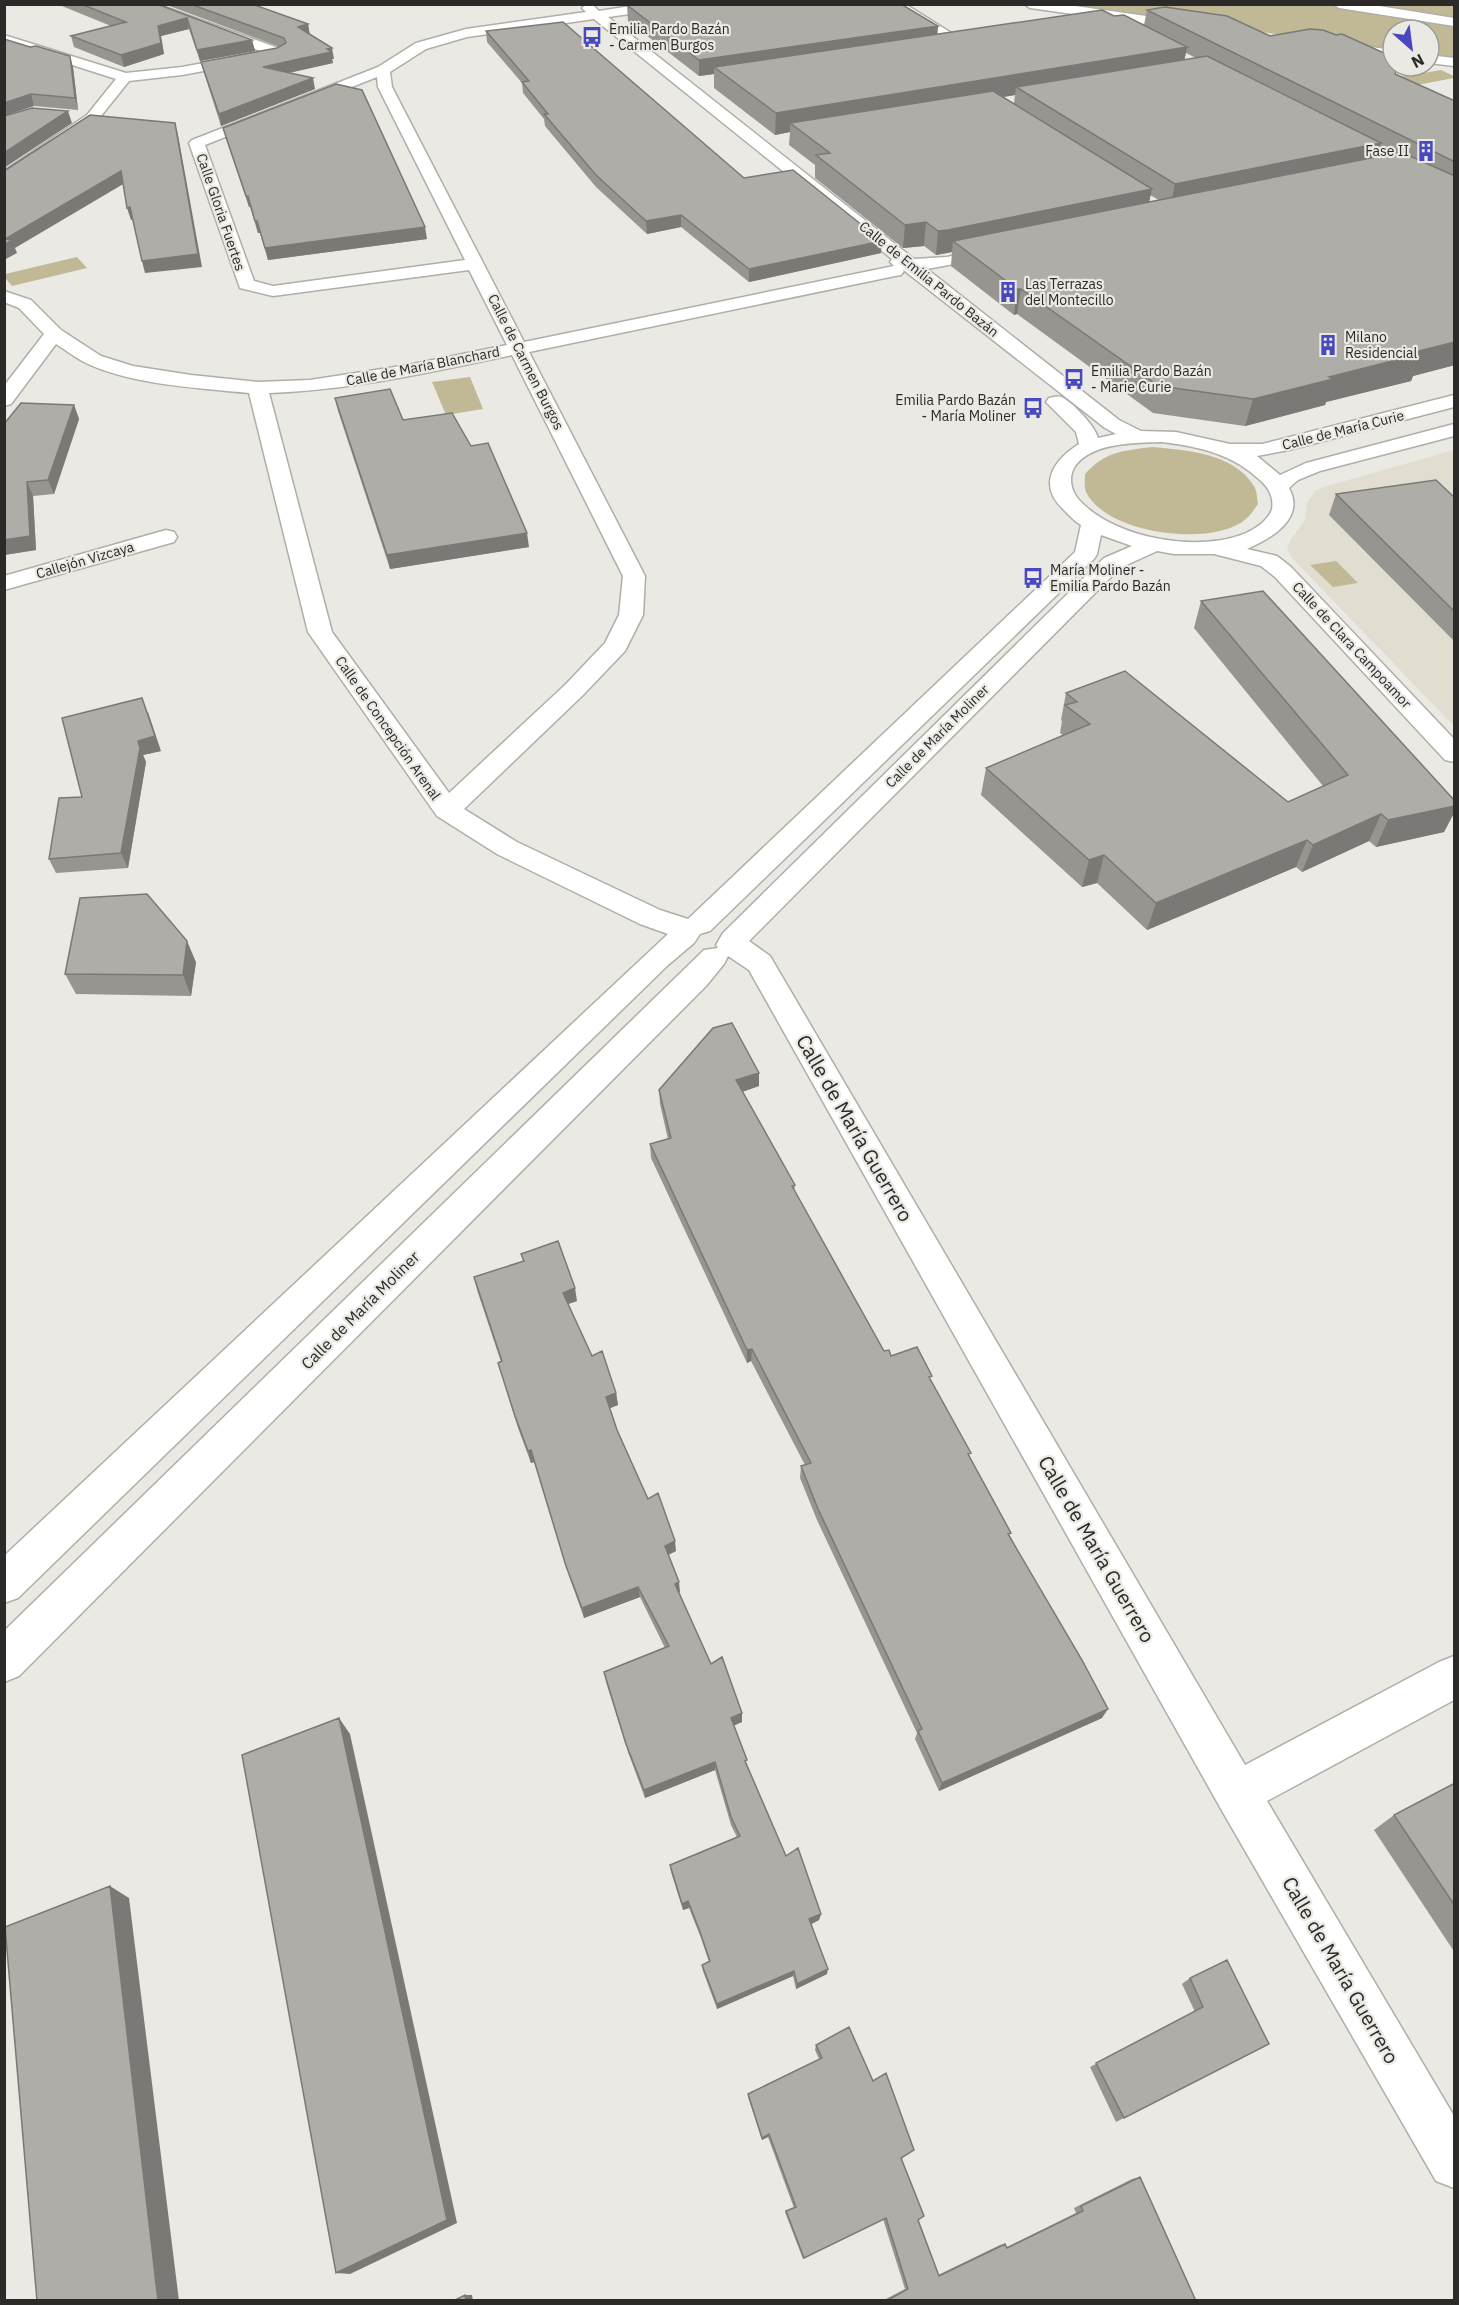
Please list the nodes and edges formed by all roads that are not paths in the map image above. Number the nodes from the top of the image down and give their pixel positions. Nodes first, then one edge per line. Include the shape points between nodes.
1 (143, 4) edge
2 (566, 4) edge
3 (674, 4) edge
4 (895, 4) edge
5 (1030, 4) edge
6 (1339, 4) edge
7 (1374, 4) edge
8 (587, 12) edge
9 (1455, 16) edge
10 (1092, 19) junction
11 (1142, 20) junction
12 (1455, 22) edge
13 (1206, 29) edge
14 (4, 39) edge
15 (1332, 46) edge
16 (939, 47) edge
17 (1381, 52) edge
18 (383, 70) junction
19 (125, 77) junction
20 (71, 115) edge
21 (92, 118) junction
22 (784, 140) edge
23 (760, 144) junction
24 (741, 147) junction
25 (4, 179) edge
26 (1016, 246) edge
27 (476, 264) junction
28 (904, 268) junction
29 (4, 296) edge
30 (54, 334) junction
31 (519, 347) junction
32 (258, 388) junction
33 (4, 400) edge
34 (1455, 401) edge
35 (1455, 430) edge
36 (1137, 437) junction
37 (1084, 450) junction
38 (1230, 450) junction
39 (1279, 486) junction
40 (1092, 524) junction
41 (1267, 530) junction
42 (166, 537) dead end
43 (1152, 545) junction
44 (1215, 547) junction
45 (1269, 561) junction
46 (4, 584) edge
47 (1455, 754) edge
48 (447, 810) junction
49 (708, 939) junction
50 (4, 1584) edge
51 (4, 1661) edge
52 (1455, 1677) edge
53 (1237, 1794) junction
54 (1455, 2163) edge

1 - 19 street via 279,53
2 - 8 street, Calle de Emilia Pardo Bazán
3 - 8 street
4 - 16 street via 967,43
5 - 10 street
6 - 12 street
7 - 9 street
8 - 18 street via 442,39 421,46
8 - 23 street, Calle de Emilia Pardo Bazán via 693,84
8 - 24 street, Calle de Emilia Pardo Bazán
10 - 11 street
10 - 11 street via 1121,27
11 - 13 street
14 - 19 street
15 - 17 street
18 - 27 street, Calle de Carmen Burgos via 385,87
18 - 27 street, Calle Gloria Fuertes via 196,143 246,284 273,291
19 - 21 street
20 - 21 street
21 - 25 street
22 - 23 street
23 - 24 street
23 - 28 street, Calle de Emilia Pardo Bazán
24 - 28 street, Calle de Emilia Pardo Bazán via 858,241
26 - 28 street, Calle de María Blanchard
27 - 31 street, Calle de Carmen Burgos
28 - 31 street, Calle de María Blanchard
28 - 36 street, Calle de Emilia Pardo Bazán via 1112,424
28 - 37 street, Calle de Emilia Pardo Bazán via 1081,423 1089,440
29 - 30 street, Calle de María Blanchard via 25,304
30 - 32 street, Calle de María Blanchard via 94,360 130,371
30 - 33 street
31 - 32 street, Calle de María Blanchard via 408,371 310,386
31 - 48 street, Calle de Carmen Burgos via 634,576 631,615 616,646
32 - 48 street, Calle de Concepción Arenal via 320,632
34 - 38 street, Calle de María Curie via 1262,450
35 - 39 street, Calle de María Curie via 1313,467
36 - 37 street via 1108,441
36 - 38 street via 1184,439
37 - 40 street via 1068,462 1060,477 1061,493 1072,509
38 - 39 street via 1260,466
39 - 41 street via 1283,509
40 - 43 street
40 - 49 street, Calle de María Moliner via 1086,554
41 - 44 street via 1237,543
41 - 45 street
42 - 46 street, Callejón Vizcaya
43 - 44 street
43 - 49 street, Calle de María Moliner via 1112,563
44 - 45 street
45 - 47 street, Calle de Clara Campoamor
48 - 49 street, Calle de Concepción Arenal via 507,848 650,917
49 - 50 street, Calle de María Moliner via 658,958
49 - 51 street, Calle de María Moliner
49 - 53 street, Calle de María Guerrero via 746,952 759,963
52 - 53 street
53 - 54 street, Calle de María Guerrero

